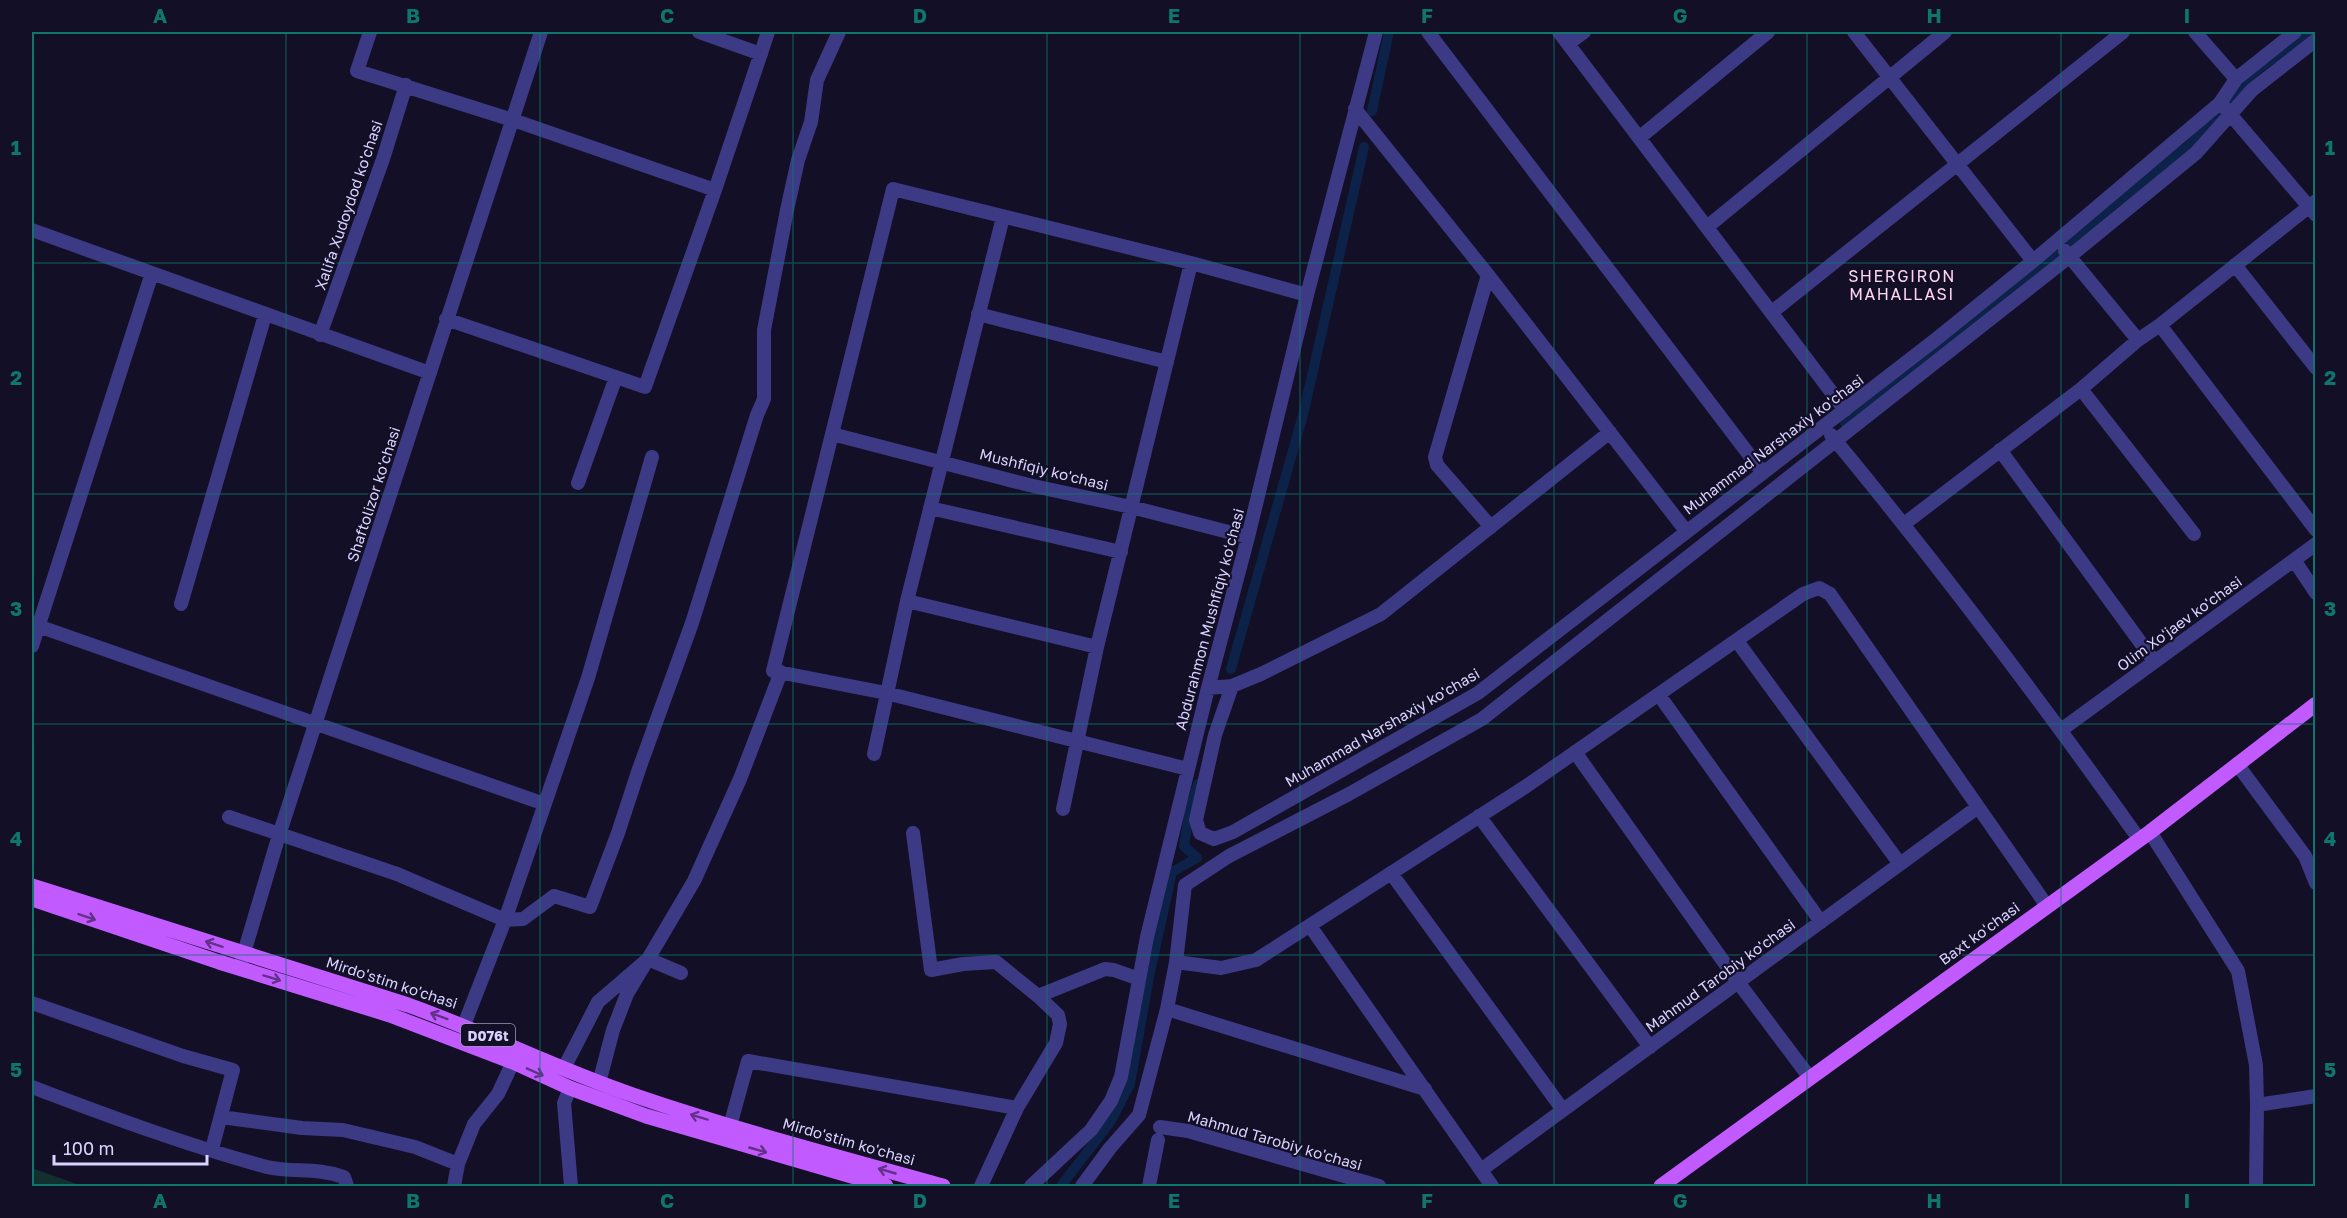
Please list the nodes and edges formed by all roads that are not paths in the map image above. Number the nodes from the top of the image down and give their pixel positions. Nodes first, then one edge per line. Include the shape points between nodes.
1 (370, 32) edge
2 (541, 32) edge
3 (699, 32) edge
4 (768, 32) edge
5 (838, 32) edge
6 (1376, 32) edge
7 (1428, 32) edge
8 (1559, 32) edge
9 (1584, 32) edge
10 (1768, 32) edge
11 (1854, 32) edge
12 (1945, 32) edge
13 (2123, 32) edge
14 (2195, 32) edge
15 (2295, 32) edge
16 (2316, 40) edge
17 (1568, 44) junction
18 (761, 54) junction
19 (1889, 77) junction
20 (2236, 79) junction
21 (406, 85) junction
22 (2225, 108) junction
23 (1355, 109) junction
24 (513, 120) junction
25 (1639, 138) junction
26 (1958, 165) junction
27 (715, 190) junction
28 (2313, 208) edge
29 (1003, 217) junction
30 (1707, 227) junction
31 (32, 230) edge
32 (2056, 241) junction
33 (2069, 257) junction
34 (2033, 261) junction
35 (1191, 263) junction
36 (2235, 265) junction
37 (152, 273) junction
38 (1488, 275) junction
39 (1307, 295) junction
40 (1772, 312) junction
41 (978, 314) junction
42 (265, 315) junction
43 (446, 319) junction
44 (2160, 325) junction
45 (320, 335) junction
46 (2138, 340) junction
47 (1167, 362) junction
48 (2316, 368) edge
49 (430, 373) junction
50 (616, 377) junction
51 (2081, 389) junction
52 (1845, 410) junction
53 (1824, 427) junction
54 (1610, 432) junction
55 (832, 434) junction
56 (1836, 441) junction
57 (2000, 450) junction
58 (652, 457) dead end
59 (941, 461) junction
60 (1763, 473) junction
61 (578, 483) dead end
62 (1131, 507) junction
63 (930, 508) junction
64 (1904, 524) junction
65 (1491, 526) junction
66 (2316, 530) edge
67 (1686, 531) junction
68 (2194, 534) dead end
69 (1248, 537) junction
70 (2316, 544) edge
71 (1120, 552) junction
72 (2294, 560) junction
73 (2316, 594) edge
74 (907, 601) junction
75 (181, 604) dead end
76 (38, 626) junction
77 (1737, 641) junction
78 (32, 646) edge
79 (1097, 647) junction
80 (2154, 662) junction
81 (781, 672) junction
82 (1232, 686) junction
83 (1208, 688) junction
84 (886, 693) junction
85 (1659, 695) junction
86 (2316, 704) edge
87 (316, 724) junction
88 (2061, 729) junction
89 (1077, 741) junction
90 (1575, 752) junction
91 (874, 754) dead end
92 (2237, 764) junction
93 (1188, 769) junction
94 (536, 801) dead end
95 (1978, 807) junction
96 (1063, 809) dead end
97 (1479, 816) junction
98 (229, 817) dead end
99 (913, 833) dead end
100 (279, 835) junction
101 (2144, 836) junction
102 (2310, 852) edge
103 (1900, 864) junction
104 (1391, 873) junction
105 (2316, 883) edge
106 (32, 886) edge
107 (32, 899) edge
108 (2047, 906) junction
109 (505, 920) junction
110 (1821, 921) junction
111 (1310, 926) junction
112 (648, 958) junction
113 (241, 961) junction
114 (1176, 962) junction
115 (681, 973) dead end
116 (1139, 979) junction
117 (1738, 982) junction
118 (1038, 996) junction
119 (32, 1003) edge
120 (1167, 1009) junction
121 (464, 1025) junction
122 (1650, 1047) junction
123 (513, 1062) junction
124 (570, 1070) junction
125 (1810, 1078) junction
126 (599, 1083) junction
127 (32, 1087) edge
128 (570, 1088) junction
129 (1425, 1089) junction
130 (2316, 1096) edge
131 (2257, 1105) junction
132 (1017, 1108) junction
133 (1563, 1110) junction
134 (221, 1117) junction
135 (730, 1126) junction
136 (212, 1149) junction
137 (458, 1164) junction
138 (1481, 1170) junction
139 (347, 1186) edge
140 (454, 1186) edge
141 (571, 1186) edge
142 (886, 1186) edge
143 (943, 1186) edge
144 (981, 1186) edge
145 (1031, 1186) edge
146 (1082, 1186) edge
147 (1149, 1186) edge
148 (1379, 1186) edge
149 (1492, 1186) edge
150 (1661, 1186) edge
151 (2256, 1186) edge

1 - 21 street via 357,71
2 - 24 street, Shaftolizor ko'chasi
3 - 18 street
4 - 18 street
5 - 109 street via 818,80 787,210 764,330 764,399 692,623 618,833 590,907 554,896 523,919
6 - 23 street, Abdurahmon Mushfiqiy koʻchasi
7 - 60 street
8 - 17 street
9 - 17 street
10 - 25 street
11 - 19 street
12 - 19 street
13 - 26 street
14 - 20 street
15 - 20 street, Muhammad Narshaxiy ko'chasi
16 - 22 street
17 - 25 street
18 - 27 street
19 - 26 street
19 - 30 street
20 - 22 street, Muhammad Narshaxiy ko'chasi
21 - 24 street
21 - 45 street, Xalifa Xudoydod ko'chasi
22 - 28 street
22 - 32 street, Muhammad Narshaxiy ko'chasi
22 - 33 street via 2196,153
23 - 38 street
23 - 39 street, Abdurahmon Mushfiqiy koʻchasi
24 - 27 street
24 - 43 street, Shaftolizor ko'chasi
25 - 30 street
26 - 34 street
26 - 40 street
27 - 50 street via 645,387
28 - 36 street
29 - 35 street
29 - 41 street
29 - 55 street via 893,189
30 - 40 street
31 - 37 street
32 - 33 street
32 - 34 street, Muhammad Narshaxiy ko'chasi
33 - 46 street
33 - 56 street
34 - 52 street, Muhammad Narshaxiy ko'chasi
35 - 39 street
35 - 47 street
36 - 44 street
36 - 48 street
37 - 42 street
37 - 76 street
38 - 54 street
38 - 65 street via 1435,457 1437,465
39 - 69 street, Abdurahmon Mushfiqiy koʻchasi
40 - 52 street
41 - 47 street
41 - 59 street
42 - 45 street
42 - 75 street
43 - 49 street, Shaftolizor ko'chasi
43 - 50 street
44 - 46 street
44 - 66 street
45 - 49 street
46 - 51 street
47 - 62 street
49 - 87 street, Shaftolizor ko'chasi
50 - 61 street
51 - 57 street
51 - 68 street
52 - 53 street, Muhammad Narshaxiy ko'chasi
53 - 56 street
53 - 60 street, Muhammad Narshaxiy ko'chasi
54 - 65 street
54 - 67 street
55 - 59 street, Mushfiqiy ko'chasi
55 - 81 street via 773,671
56 - 64 street
56 - 114 street via 1482,719 1229,856 1185,885
57 - 64 street
57 - 80 street
58 - 109 street via 600,641
59 - 62 street, Mushfiqiy ko'chasi
59 - 63 street
60 - 67 street, Muhammad Narshaxiy ko'chasi
62 - 69 street, Mushfiqiy ko'chasi
62 - 71 street
63 - 71 street
63 - 74 street
64 - 88 street
65 - 82 street via 1381,614
67 - 82 street, Muhammad Narshaxiy ko'chasi via 1478,693 1233,832 1214,839 1200,833 1196,820 1215,735
69 - 83 street, Abdurahmon Mushfiqiy koʻchasi
70 - 72 street, Olim Xoʻjaev ko'chasi
71 - 79 street
72 - 73 street
72 - 80 street, Olim Xoʻjaev ko'chasi
74 - 79 street
74 - 84 street
76 - 78 street
76 - 87 street
77 - 85 street
77 - 95 street via 1811,590 1819,588 1830,594
77 - 103 street
79 - 89 street
80 - 88 street, Olim Xoʻjaev ko'chasi
81 - 84 street
81 - 112 street via 740,779 694,881
82 - 83 street
83 - 93 street, Abdurahmon Mushfiqiy koʻchasi
84 - 89 street
84 - 91 street
85 - 90 street
85 - 110 street
86 - 92 main road, Baxt koʻchasi
87 - 94 street
87 - 100 street, Shaftolizor ko'chasi
88 - 101 street
89 - 93 street
89 - 96 street
90 - 97 street
90 - 117 street
92 - 101 main road, Baxt koʻchasi
92 - 102 street
93 - 116 street, Abdurahmon Mushfiqiy koʻchasi
95 - 103 street, Mahmud Tarobiy ko'chasi
95 - 108 street
97 - 104 street
97 - 122 street
98 - 100 street
99 - 118 street via 931,970 996,962
100 - 109 street via 397,874
100 - 113 street, Shaftolizor ko'chasi
101 - 108 main road, Baxt koʻchasi
101 - 131 street via 2238,971 2256,1065
102 - 105 street
103 - 110 street, Mahmud Tarobiy ko'chasi
104 - 111 street
104 - 133 street
113 -> 106 main road, Mirdo'stim ko'chasi / D076t
107 -> 113 main road, Mirdo'stim ko'chasi / D076t
108 - 125 main road, Baxt koʻchasi
109 - 121 street
110 - 117 street, Mahmud Tarobiy ko'chasi
111 - 114 street via 1256,960 1221,968
111 - 129 street
112 - 115 street
112 - 124 street via 598,1002
112 - 126 street via 616,1021
121 -> 113 main road, Mirdo'stim ko'chasi / D076t via 408,1005
113 -> 123 main road, Mirdo'stim ko'chasi / D076t
114 - 120 street
116 - 118 street via 1105,969
116 - 145 street, Abdurahmon Mushfiqiy koʻchasi via 1121,1077 1111,1101 1091,1130
117 - 122 street, Mahmud Tarobiy ko'chasi
117 - 125 street
118 - 132 street via 1058,1015 1060,1024 1056,1043
119 - 134 street via 233,1070
120 - 129 street
120 - 146 street via 1139,1115
121 - 124 main road, Mirdo'stim ko'chasi / D076t
122 - 133 street, Mahmud Tarobiy ko'chasi
123 -> 128 main road, Mirdo'stim ko'chasi / D076t
123 - 137 street via 498,1094 474,1125
124 - 126 main road, Mirdo'stim ko'chasi / D076t
124 - 128 main road
125 - 150 main road, Baxt koʻchasi
135 -> 126 main road, Mirdo'stim ko'chasi / D076t
127 - 136 street
128 - 141 street via 564,1103
128 -> 142 main road, Mirdo'stim ko'chasi / D076t via 688,1130
129 - 138 street
130 - 131 street
131 - 151 street
132 - 135 street via 748,1061
132 - 144 street
133 - 138 street, Mahmud Tarobiy ko'chasi
134 - 136 street
134 - 137 street via 343,1130 415,1147
143 -> 135 main road, Mirdo'stim ko'chasi / D076t
136 - 139 street via 271,1168 335,1173 344,1177
137 - 140 street
138 - 149 street
147 - 148 street, Mahmud Tarobiy ko'chasi via 1159,1133 1188,1131

